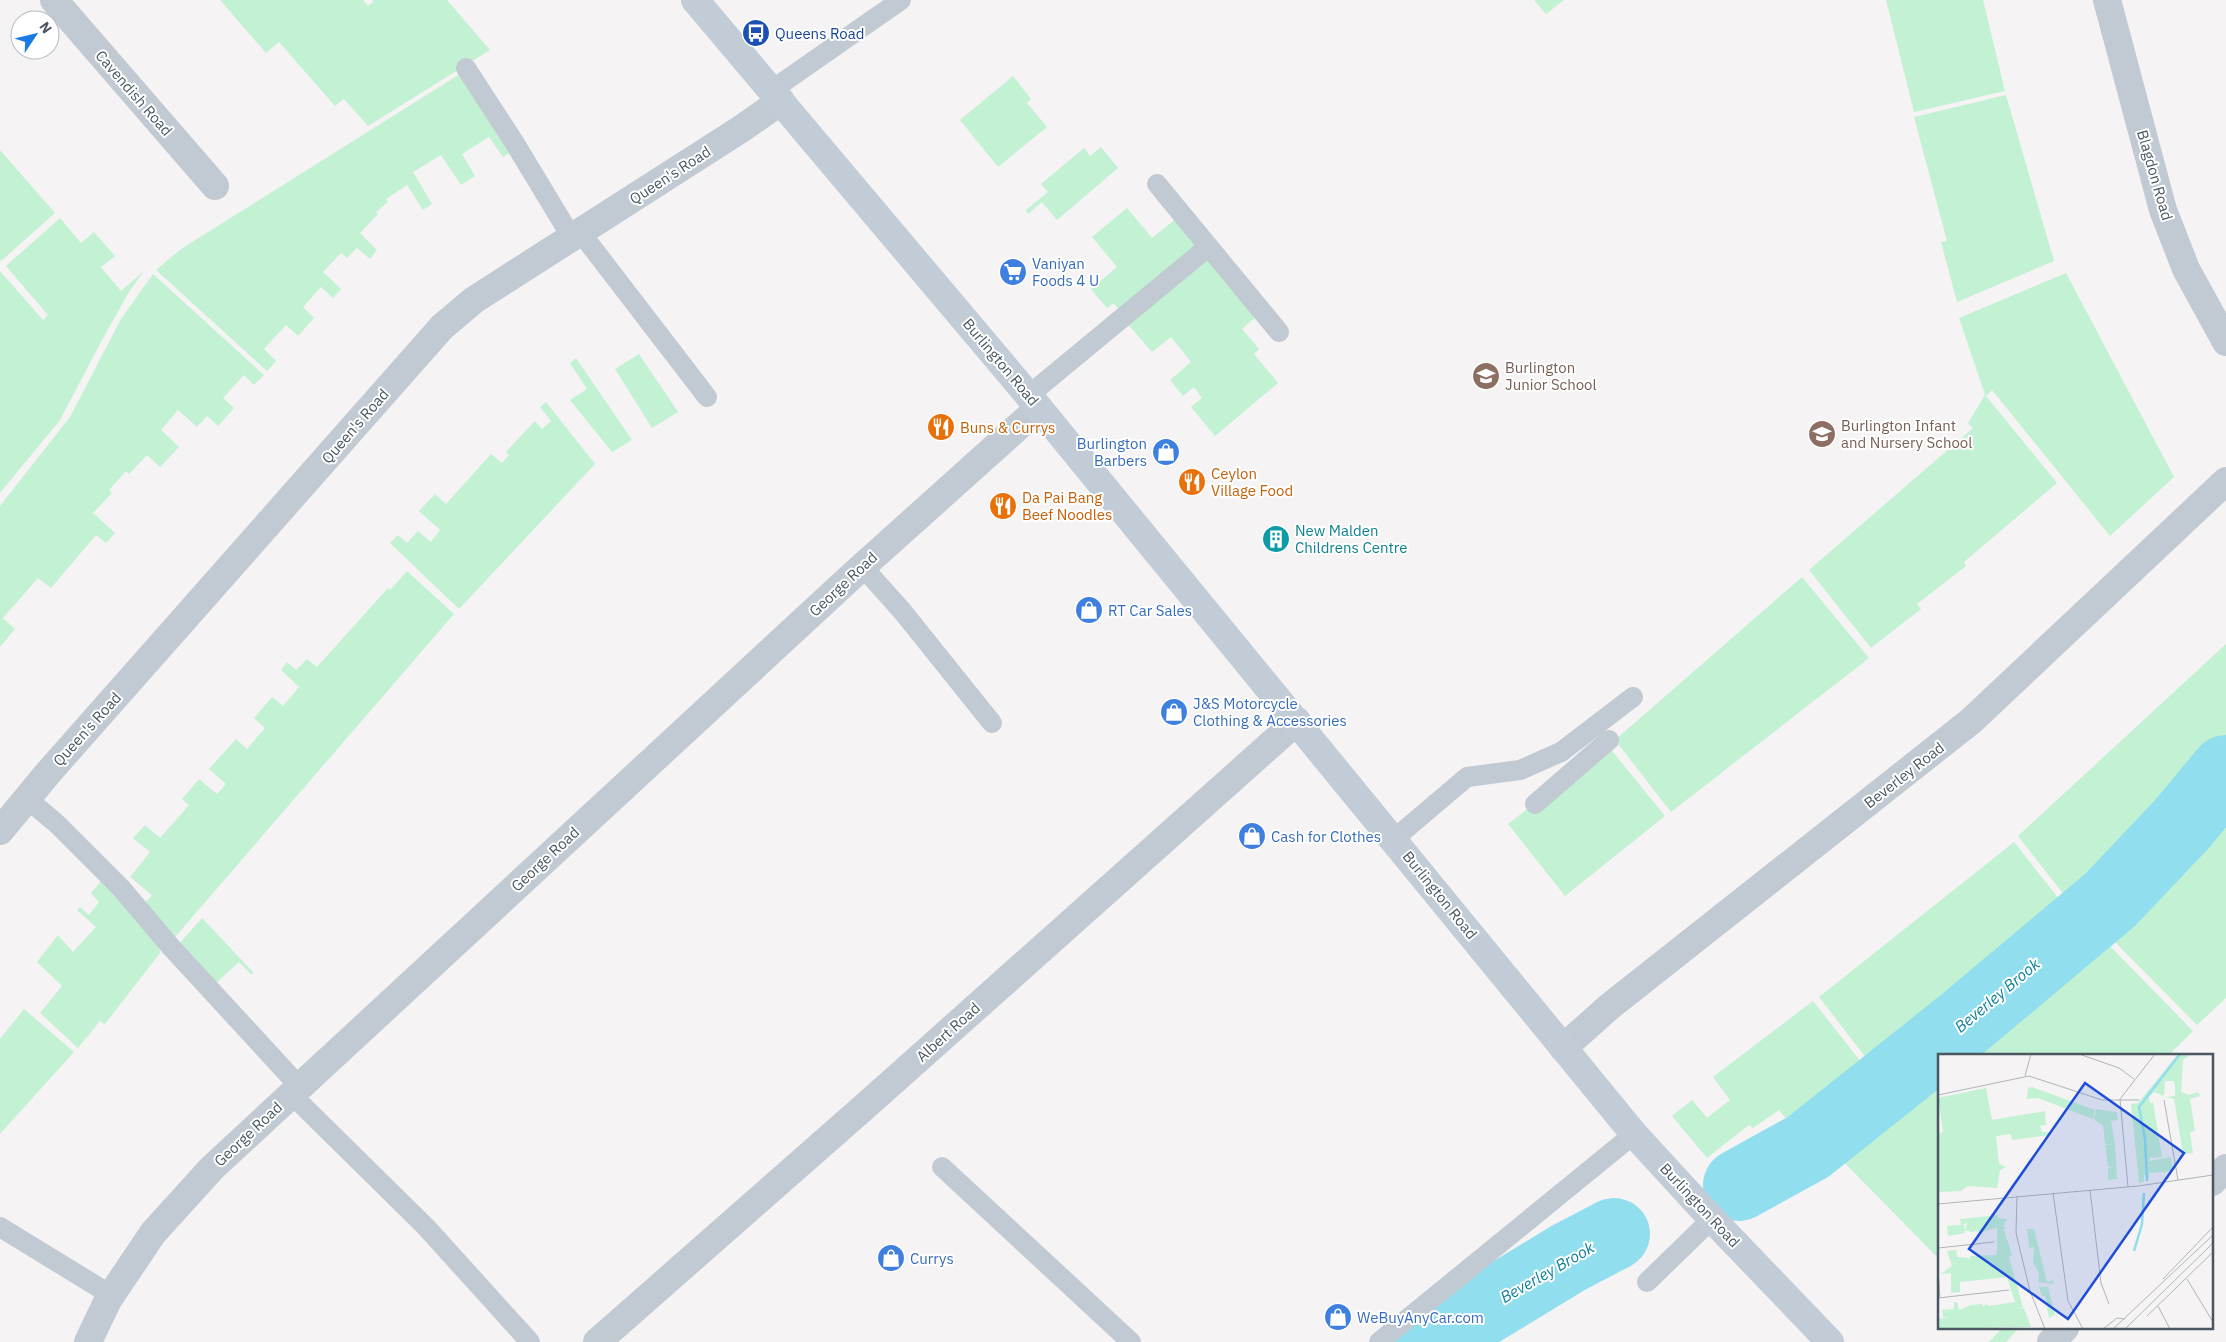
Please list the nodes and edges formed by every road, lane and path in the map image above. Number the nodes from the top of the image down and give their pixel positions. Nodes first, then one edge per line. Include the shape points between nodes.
1 (54, 0) edge
2 (695, 0) edge
3 (902, 0) edge
4 (2107, 0) edge
5 (466, 68) dead end
6 (777, 95) junction
7 (1157, 184) dead end
8 (215, 186) dead end
9 (577, 235) junction
10 (1208, 247) junction
11 (1279, 332) dead end
12 (2226, 342) edge
13 (707, 397) dead end
14 (1034, 402) junction
15 (2226, 481) edge
16 (862, 566) junction
17 (1633, 697) dead end
18 (1297, 721) junction
19 (992, 723) dead end
20 (1609, 740) dead end
21 (26, 798) junction
22 (1535, 804) dead end
23 (0, 831) edge
24 (1394, 839) junction
25 (1563, 1048) junction
26 (295, 1090) junction
27 (1634, 1134) junction
28 (942, 1167) dead end
29 (2226, 1168) edge
30 (2214, 1180) edge
31 (1712, 1219) junction
32 (0, 1227) edge
33 (1647, 1282) dead end
34 (111, 1295) junction
35 (2063, 1330) edge
36 (88, 1342) edge
37 (530, 1342) edge
38 (597, 1342) edge
39 (1131, 1342) edge
40 (1379, 1342) edge
41 (1830, 1342) edge
42 (2051, 1342) edge

1 - 8 street, Cavendish Road
2 - 6 main road, Burlington Road
3 - 6 lane
4 - 12 street, Blagdon Road via 2162,210 2186,269
5 - 9 lane
6 - 9 street, Queen's Road
6 - 14 main road, Burlington Road
7 - 10 lane
9 - 13 lane
9 - 21 street, Queen's Road via 474,300 442,327
10 - 11 lane
10 - 14 lane
14 - 16 street, George Road
14 - 18 main road, Burlington Road
15 - 25 street, Beverley Road via 1964,727 1609,1007
16 - 19 lane
16 - 26 street, George Road
17 - 24 lane via 1561,752 1520,770 1467,777
18 - 24 main road, Burlington Road
18 - 38 street, Albert Road
20 - 22 lane
21 - 23 street, Queen's Road
21 - 26 lane via 121,888
24 - 25 main road, Burlington Road
25 - 27 main road, Burlington Road
26 - 34 street, George Road via 212,1168 152,1232
26 - 37 lane
27 - 31 main road, Burlington Road
27 - 40 lane
28 - 39 lane
29 - 30 street
31 - 33 lane
31 - 41 main road, Burlington Road
32 - 34 lane
34 - 36 street, George Road
35 - 42 street

